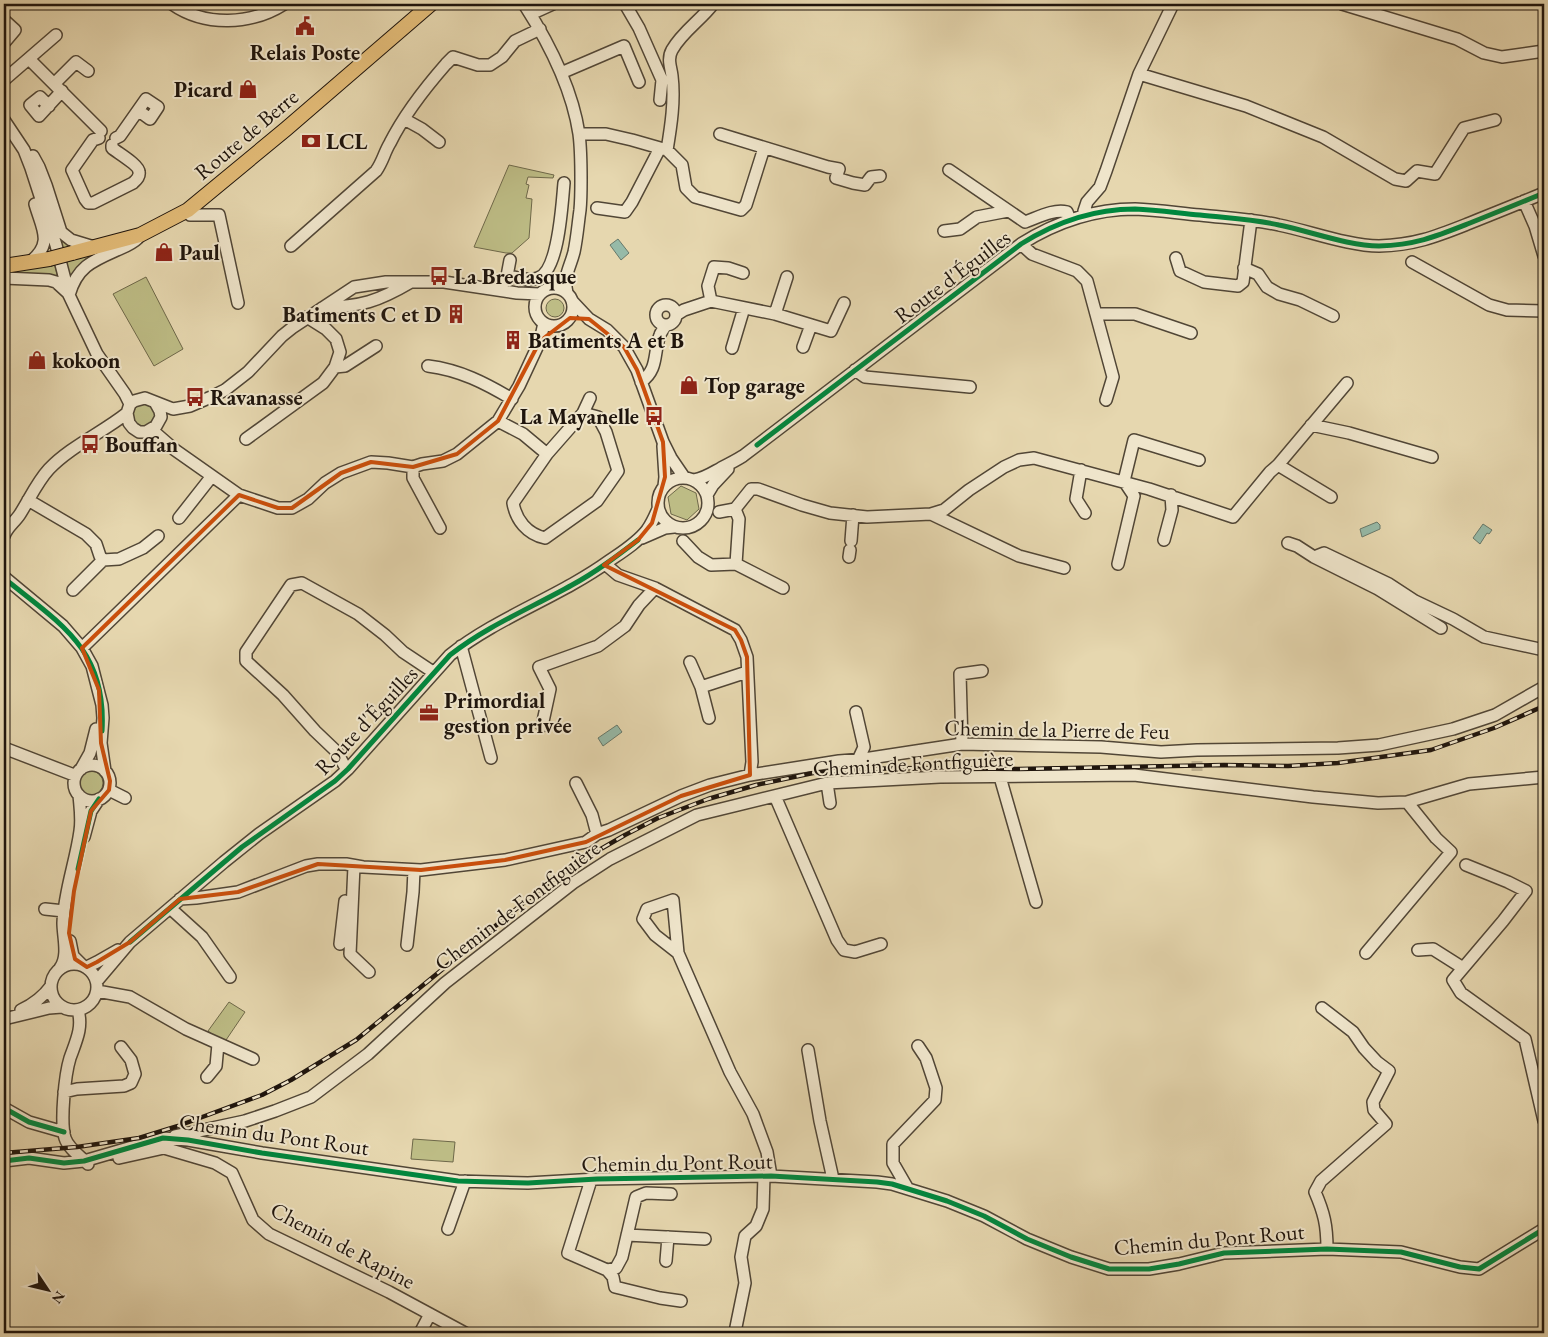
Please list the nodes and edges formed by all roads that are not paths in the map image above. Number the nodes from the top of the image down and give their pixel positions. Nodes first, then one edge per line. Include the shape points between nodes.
1 (172, 4) edge
2 (284, 4) edge
3 (421, 4) edge
4 (431, 4) edge
5 (524, 4) edge
6 (553, 4) edge
7 (625, 4) edge
8 (713, 4) edge
9 (1173, 4) edge
10 (1342, 4) edge
11 (531, 14) junction
12 (4, 20) edge
13 (540, 29) junction
14 (56, 35) dead end
15 (642, 36) junction
16 (4, 43) edge
17 (624, 46) junction
18 (1544, 51) edge
19 (29, 59) junction
20 (88, 72) dead end
21 (561, 73) junction
22 (1139, 74) junction
23 (6, 75) edge
24 (639, 82) dead end
25 (58, 88) junction
26 (660, 100) dead end
27 (49, 106) dead end
28 (139, 111) dead end
29 (404, 119) junction
30 (4, 120) edge
31 (1495, 120) dead end
32 (579, 134) junction
33 (720, 134) dead end
34 (100, 135) junction
35 (16, 138) junction
36 (114, 142) junction
37 (439, 142) dead end
38 (764, 148) junction
39 (664, 149) junction
40 (948, 170) dead end
41 (880, 176) dead end
42 (564, 183) dead end
43 (1544, 193) edge
44 (1524, 201) junction
45 (597, 208) dead end
46 (188, 210) junction
47 (1008, 211) junction
48 (1086, 215) junction
49 (1070, 220) junction
50 (1251, 220) junction
51 (944, 231) dead end
52 (140, 235) junction
53 (559, 235) junction
54 (576, 238) junction
55 (123, 239) junction
56 (1021, 244) junction
57 (291, 246) dead end
58 (97, 247) junction
59 (1544, 256) edge
60 (1176, 258) dead end
61 (510, 260) dead end
62 (30, 262) junction
63 (1412, 262) dead end
64 (4, 266) edge
65 (1244, 268) junction
66 (743, 273) dead end
67 (507, 276) junction
68 (566, 276) junction
69 (787, 277) dead end
70 (4, 278) edge
71 (411, 282) junction
72 (500, 291) junction
73 (545, 291) junction
74 (517, 294) junction
75 (70, 295) junction
76 (570, 297) junction
77 (711, 301) junction
78 (238, 303) dead end
79 (844, 303) dead end
80 (321, 308) junction
81 (744, 308) junction
82 (535, 310) junction
83 (677, 310) junction
84 (1544, 311) edge
85 (775, 314) junction
86 (1096, 314) junction
87 (1333, 316) dead end
88 (307, 317) junction
89 (570, 318) junction
90 (588, 319) junction
91 (544, 323) junction
92 (811, 325) junction
93 (558, 326) junction
94 (661, 326) junction
95 (1191, 333) dead end
96 (540, 341) junction
97 (376, 346) dead end
98 (803, 347) dead end
99 (732, 348) dead end
100 (428, 366) dead end
101 (335, 367) junction
102 (854, 370) junction
103 (641, 382) junction
104 (1347, 383) dead end
105 (970, 388) dead end
106 (590, 398) dead end
107 (512, 399) junction
108 (1106, 400) dead end
109 (154, 402) junction
110 (130, 407) junction
111 (173, 409) junction
112 (584, 413) junction
113 (161, 417) junction
114 (498, 421) junction
115 (1311, 425) junction
116 (152, 430) junction
117 (246, 439) dead end
118 (663, 442) junction
119 (547, 454) junction
120 (1432, 457) dead end
121 (1200, 460) dead end
122 (732, 463) junction
123 (1278, 465) junction
124 (413, 467) junction
125 (1081, 470) junction
126 (212, 476) junction
127 (689, 479) junction
128 (1124, 482) junction
129 (664, 486) junction
130 (1171, 495) junction
131 (239, 496) junction
132 (1331, 497) dead end
133 (708, 499) junction
134 (28, 500) junction
135 (658, 509) junction
136 (736, 509) junction
137 (719, 512) junction
138 (1085, 513) dead end
139 (931, 514) junction
140 (853, 515) junction
141 (704, 516) junction
142 (179, 518) dead end
143 (674, 527) junction
144 (440, 528) dead end
145 (4, 532) edge
146 (158, 536) dead end
147 (638, 540) junction
148 (683, 540) dead end
149 (1164, 540) dead end
150 (1288, 542) dead end
151 (850, 549) dead end
152 (1314, 557) junction
153 (103, 560) junction
154 (604, 564) junction
155 (736, 564) junction
156 (1118, 564) dead end
157 (1064, 568) dead end
158 (4, 577) edge
159 (4, 588) edge
160 (654, 588) junction
161 (783, 588) dead end
162 (72, 590) dead end
163 (1442, 628) dead end
164 (461, 646) junction
165 (82, 648) junction
166 (1544, 650) edge
167 (690, 662) dead end
168 (982, 671) dead end
169 (433, 672) junction
170 (747, 672) junction
171 (701, 687) junction
172 (1544, 687) edge
173 (856, 712) dead end
174 (709, 718) dead end
175 (542, 726) dead end
176 (962, 744) junction
177 (4, 748) edge
178 (491, 758) dead end
179 (858, 760) junction
180 (1197, 766) junction
181 (348, 769) junction
182 (105, 771) junction
183 (78, 772) junction
184 (750, 775) junction
185 (1000, 777) junction
186 (1544, 777) edge
187 (576, 783) dead end
188 (827, 783) junction
189 (109, 790) junction
190 (78, 796) junction
191 (775, 796) junction
192 (125, 798) dead end
193 (99, 800) junction
194 (1407, 802) junction
195 (830, 803) dead end
196 (597, 834) junction
197 (350, 865) junction
198 (1466, 865) dead end
199 (414, 870) junction
200 (180, 899) junction
201 (1036, 902) dead end
202 (170, 908) junction
203 (45, 909) dead end
204 (64, 911) junction
205 (130, 942) junction
206 (340, 944) dead end
207 (881, 944) dead end
208 (407, 945) dead end
209 (1418, 950) dead end
210 (678, 953) dead end
211 (1366, 953) dead end
212 (84, 966) junction
213 (60, 968) junction
214 (1464, 968) junction
215 (369, 972) dead end
216 (230, 977) dead end
217 (51, 986) junction
218 (97, 986) junction
219 (62, 1007) junction
220 (1322, 1008) dead end
221 (78, 1010) junction
222 (4, 1019) edge
223 (218, 1044) junction
224 (918, 1046) dead end
225 (121, 1047) dead end
226 (808, 1050) dead end
227 (253, 1059) dead end
228 (207, 1077) dead end
229 (64, 1092) junction
230 (4, 1108) edge
231 (1544, 1121) edge
232 (64, 1132) junction
233 (163, 1138) junction
234 (4, 1161) edge
235 (84, 1161) junction
236 (767, 1176) junction
237 (833, 1179) junction
238 (591, 1180) junction
239 (465, 1181) junction
240 (908, 1189) junction
241 (671, 1194) dead end
242 (448, 1229) dead end
243 (1544, 1229) edge
244 (626, 1235) junction
245 (668, 1237) junction
246 (706, 1239) dead end
247 (1328, 1248) junction
248 (666, 1261) dead end
249 (607, 1270) junction
250 (681, 1301) dead end
251 (430, 1314) junction
252 (736, 1327) dead end
253 (420, 1333) edge
254 (465, 1333) edge

1 - 2 street via 195,15 233,21 269,13
3 - 55 main road, Route de Berre via 201,192
4 - 46 main road, Route de Berre
5 - 11 street
6 - 11 street
7 - 15 street
8 - 39 street via 671,51 672,106
9 - 22 street
10 - 18 street via 1457,39 1484,53 1502,57
11 - 13 street
12 - 16 street via 15,30
13 - 21 street
13 - 29 street via 515,41 502,57 490,65 478,65 454,57 438,72
14 - 19 street
15 - 17 street
15 - 26 street via 662,80
17 - 21 street
17 - 24 street
19 - 23 street
19 - 25 street
20 - 25 street via 76,62
21 - 32 street
22 - 31 street via 1246,106 1323,137 1395,179 1406,181 1417,171 1435,174 1464,128
22 - 48 street via 1100,187 1087,202
25 - 27 street
25 - 34 street
28 - 36 street
29 - 37 street
29 - 57 street via 376,171
30 - 35 street
32 - 39 street via 606,134
32 - 54 street via 580,204
33 - 38 street
34 - 36 street via 107,130
34 - 36 street via 72,170 88,202 93,203 138,178 138,167 112,148
35 - 58 street via 39,167 61,232 71,240
35 - 62 street via 45,241
35 - 75 street via 31,168
38 - 39 street via 746,205 741,210 695,197 686,188 682,165
38 - 41 street via 839,169 836,178 853,183 865,185 871,178
39 - 45 street via 625,212
40 - 47 street
42 - 53 street
43 - 44 street, Route d'Éguilles
44 - 50 street, Route d'Éguilles via 1427,240 1391,246 1359,244
44 - 59 street
46 - 52 main road, Route de Berre
46 - 78 street via 190,215 219,214
47 - 49 street via 1026,222 1062,211 1067,212
47 - 51 street via 977,217 960,229
48 - 49 street, Route d'Éguilles
48 - 50 street, Route d'Éguilles via 1136,209
49 - 56 street, Route d'Éguilles
50 - 65 street
52 - 55 main road, Route de Berre
52 - 75 street via 133,243 85,266 75,277
53 - 54 street
53 - 67 street via 550,266 539,278
54 - 68 street
55 - 58 main road, Route de Berre
56 - 86 street via 1032,254 1077,271 1087,281
56 - 102 street, Route d'Éguilles
58 - 62 main road, Route de Berre, bridge
60 - 65 street via 1180,271 1204,282 1238,286 1243,282
61 - 67 street
62 - 64 main road, Route de Berre
63 - 84 street via 1489,305 1507,310
65 - 87 street via 1258,274 1279,294
66 - 77 street via 714,267 708,286
67 - 72 street
68 - 73 street
68 - 76 street
69 - 85 street
70 - 75 street via 49,280
71 - 72 street via 444,282
71 - 80 street via 372,302
71 - 80 street via 354,287
72 - 74 street
73 - 74 street
73 - 76 street via 562,289
73 - 82 street via 536,301
74 - 82 street
75 - 110 street via 97,354
76 - 89 street via 573,310
76 - 90 street
77 - 81 street
77 - 83 street
79 - 92 street via 831,331
80 - 88 street
81 - 85 street
81 - 99 street
82 - 91 street
83 - 94 street via 672,323
83 - 94 street via 665,305 659,308 656,314
85 - 92 street
86 - 95 street via 1135,314
86 - 108 street via 1113,377
88 - 101 street via 336,339 340,352
88 - 111 street via 225,390 201,402
89 - 90 street
89 - 93 street
90 - 103 street via 607,330 624,346
91 - 93 street
91 - 96 street
92 - 98 street
93 - 96 street
94 - 103 street via 655,363
96 - 107 street
97 - 101 street via 345,366
100 - 107 street via 465,374
101 - 117 street via 323,383
102 - 105 street via 865,377
102 - 122 street, Route d'Éguilles
103 - 118 street
104 - 115 street
106 - 112 street
107 - 114 street
109 - 110 street via 145,398
109 - 111 street
109 - 113 street
110 - 116 street via 133,428 139,432
110 - 134 street via 49,470
111 - 113 street
112 - 119 street
112 - 119 street via 598,417 618,471 598,501 545,538 536,536 523,526 513,503
113 - 116 street
114 - 119 street via 523,434
114 - 124 street via 457,454
115 - 120 street
115 - 123 street
116 - 126 street
118 - 127 street via 671,458
118 - 129 street
121 - 128 street via 1134,440
122 - 127 street, Route d'Éguilles via 700,479
122 - 133 street, Route d'Éguilles via 713,485
123 - 130 street via 1233,517
123 - 132 street
124 - 131 street via 371,462 341,473 292,508 278,508
124 - 144 street via 413,478
125 - 128 street
125 - 138 street via 1076,499
125 - 139 street via 1034,458 1020,460 990,476 944,510
126 - 131 street
126 - 142 street
127 - 129 street via 677,478
127 - 133 street via 702,486
128 - 130 street
128 - 156 street via 1134,496
129 - 135 street via 658,497
130 - 149 street via 1172,510
131 - 165 street
133 - 137 street
133 - 141 street
134 - 145 street
134 - 153 street via 86,534 96,544
135 - 143 street via 664,520
135 - 147 street, Route d'Éguilles via 652,523
136 - 137 street
136 - 140 street via 751,489 758,489 830,513
136 - 155 street via 739,518
137 - 141 street
139 - 140 street
139 - 157 street via 1019,556
140 - 151 street
141 - 143 street via 688,528
143 - 147 street, Route d'Éguilles
146 - 153 street via 143,548 119,559
147 - 154 street, Route d'Éguilles
148 - 155 street via 711,566
150 - 152 street
152 - 163 street via 1378,588
152 - 166 street via 1324,553 1389,584 1484,637
153 - 162 street
154 - 160 street via 618,575
154 - 164 street, Route d'Éguilles via 573,585
155 - 161 street
158 - 165 street via 63,626
159 - 183 street via 58,631 78,654 91,680 96,710 95,735 90,753
160 - 170 street via 735,630 747,657
160 - 175 street via 625,626 598,646 539,667 550,689
164 - 169 street, Route d'Éguilles
164 - 178 street
165 - 182 street via 96,677 102,705 100,743
167 - 171 street
168 - 176 street via 960,674
169 - 181 street, Route d'Éguilles
169 - 181 street via 403,652 358,614 302,583 291,585 246,652 246,661 337,752
170 - 171 street
170 - 184 street
171 - 174 street
172 - 180 street via 1495,714 1453,729 1379,745
173 - 179 street via 864,747
176 - 179 street, Chemin de la Pierre de Feu
176 - 180 street, Chemin de la Pierre de Feu via 1100,747 1161,752
177 - 183 street
179 - 184 street, Chemin de la Pierre de Feu
180 - 185 street, Chemin de Fontfiguière via 1134,775
180 - 194 street, Chemin de la Pierre de Feu via 1313,797 1378,803
181 - 200 street, Route d'Éguilles via 336,781 247,843
182 - 183 street via 89,765
182 - 189 street via 110,781
183 - 190 street via 75,790
184 - 196 street, Chemin de la Pierre de Feu via 681,796
185 - 188 street, Chemin de Fontfiguière
185 - 201 street
186 - 194 street, Chemin de la Pierre de Feu via 1468,784
187 - 196 street via 592,815
188 - 191 street, Chemin de Fontfiguière
188 - 195 street
189 - 192 street
189 - 193 street
190 - 193 street via 84,800
190 - 204 street via 80,829
191 - 207 street via 844,950 855,952
191 - 233 street, Chemin de Fontfiguière via 697,815 573,883 445,983 368,1054 311,1097 245,1121
193 - 212 street via 91,811 86,831 70,917 71,950 75,959
194 - 211 street via 1451,852
196 - 199 street, Chemin de la Pierre de Feu via 586,842 505,860
197 - 199 street, Chemin de la Pierre de Feu
197 - 200 street, Chemin de la Pierre de Feu via 306,866 238,892
197 - 206 street
197 - 215 street via 350,954
198 - 214 street via 1526,891
199 - 208 street
200 - 202 street, Route d'Éguilles
202 - 205 street, Route d'Éguilles
202 - 216 street via 202,938
203 - 204 street
204 - 213 street via 65,957
205 - 212 street, Route d'Éguilles via 98,962
205 - 218 street, Route d'Éguilles
209 - 214 street via 1432,949
210 - 236 street via 730,1072 753,1114 767,1152
212 - 213 street via 71,964
212 - 218 street via 95,975
213 - 217 street
214 - 231 street via 1453,980 1461,993 1525,1039
217 - 219 street via 54,998
217 - 222 street via 32,1005
218 - 221 street via 91,1003
218 - 223 street via 130,997
219 - 221 street
219 - 222 street
220 - 247 street via 1353,1032 1388,1071 1373,1102 1374,1110 1386,1124 1321,1181 1315,1192 1323,1212
221 - 229 street via 79,1034 66,1071
223 - 227 street
223 - 228 street via 216,1066
224 - 240 street via 926,1058 936,1088 935,1100 893,1144 893,1163
225 - 229 street via 136,1074 131,1083
226 - 237 street
229 - 232 street
230 - 232 street via 29,1122
232 - 235 street via 66,1140
233 - 235 street, Chemin du Pont Rout
233 - 239 street, Chemin du Pont Rout
234 - 235 street via 30,1158 64,1163
235 - 251 street, Chemin de Rapine via 90,1166 164,1148 215,1163 232,1173 253,1220 269,1234
236 - 237 street, Chemin du Pont Rout
236 - 238 street, Chemin du Pont Rout
236 - 252 street via 764,1209 756,1226 745,1236 741,1257 745,1283
237 - 240 street, Chemin du Pont Rout via 877,1182
238 - 239 street, Chemin du Pont Rout via 528,1184
238 - 249 street via 568,1253
239 - 242 street
240 - 247 street, Chemin du Pont Rout via 977,1213 1027,1239 1109,1270 1149,1269 1224,1254
241 - 244 street via 646,1193 636,1197
243 - 247 street, Chemin du Pont Rout via 1479,1268 1460,1267 1401,1252
244 - 245 street
244 - 249 street via 622,1257 616,1268
245 - 246 street
245 - 248 street
249 - 250 street via 615,1287
251 - 253 street
251 - 254 street, Chemin de Rapine

